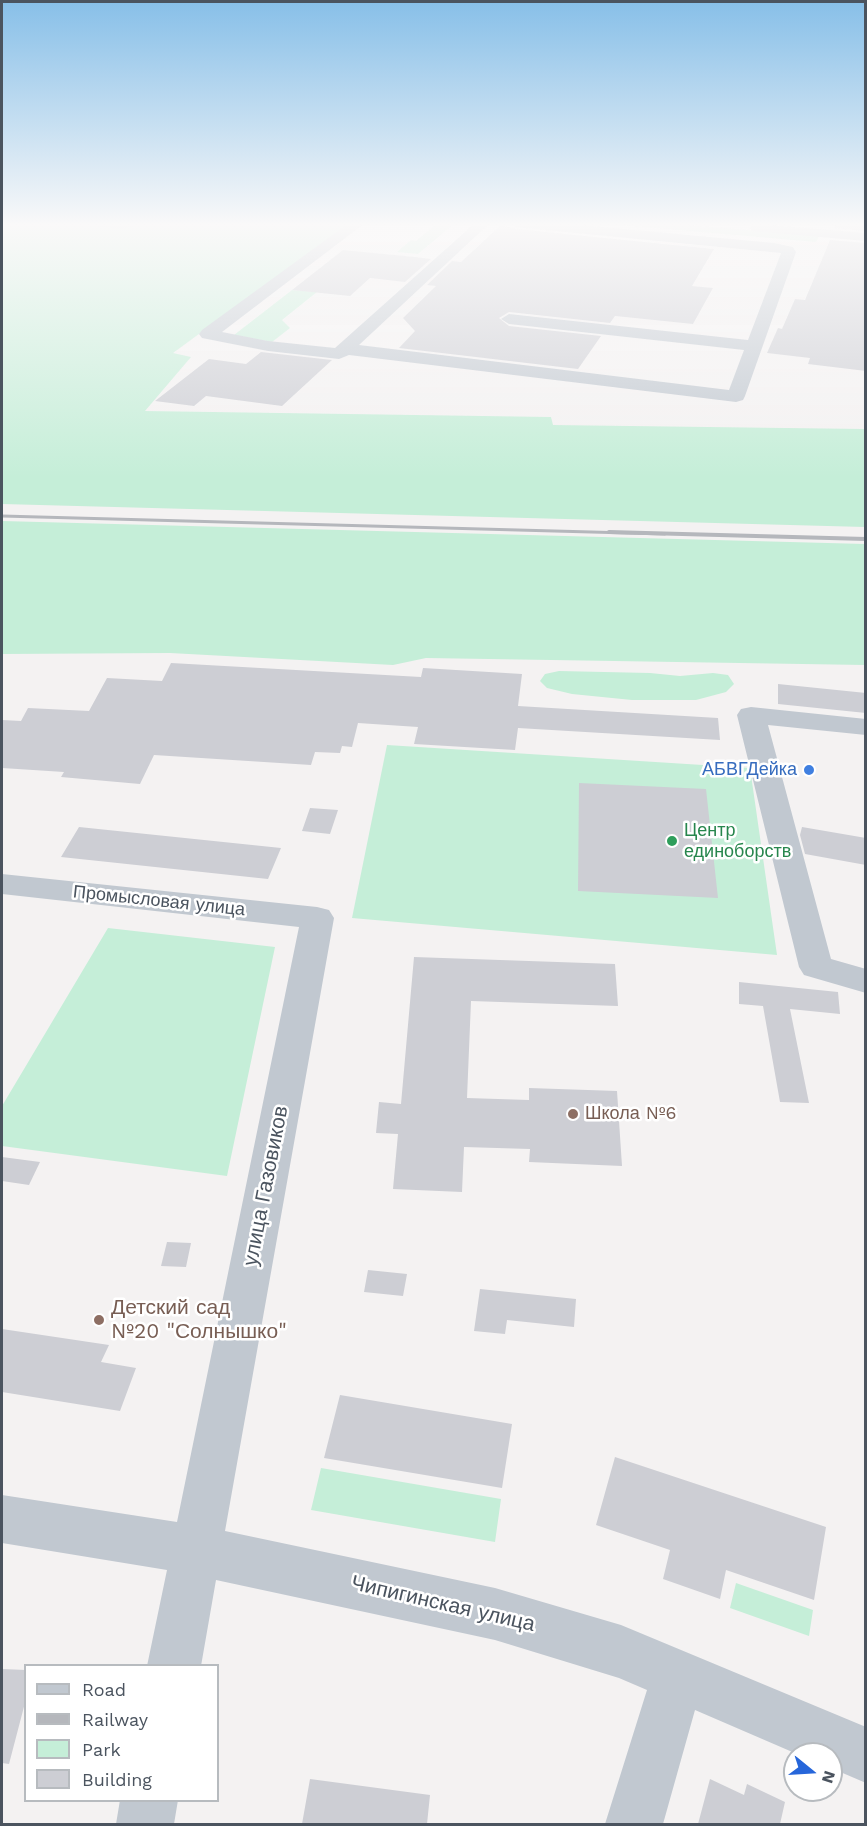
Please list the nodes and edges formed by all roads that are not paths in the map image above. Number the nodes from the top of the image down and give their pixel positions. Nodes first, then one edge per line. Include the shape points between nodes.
1 (243, 308) edge
2 (390, 308) edge
3 (768, 308) edge
4 (509, 319) dead end
5 (754, 346) junction
6 (345, 349) junction
7 (866, 727) edge
8 (2, 884) edge
9 (317, 918) joint
10 (866, 981) edge
11 (2, 1519) edge
12 (195, 1550) junction
13 (174, 1664) edge
14 (678, 1674) junction
15 (866, 1755) edge
16 (150, 1802) edge
17 (145, 1824) edge
18 (634, 1824) edge

1 - 6 street via 208,334 339,354
2 - 6 street
3 - 5 street
4 - 5 street
5 - 6 street via 736,396
7 - 10 street via 751,716 816,967
8 - 9 street, Промысловая улица
9 - 12 street, улица Газовиков
11 - 12 street, Чипигинская улица
12 - 13 street, улица Газовиков
12 - 14 street, Чипигинская улица via 495,1614 621,1652
14 - 15 street, Чипигинская улица
14 - 18 street
16 - 17 street

